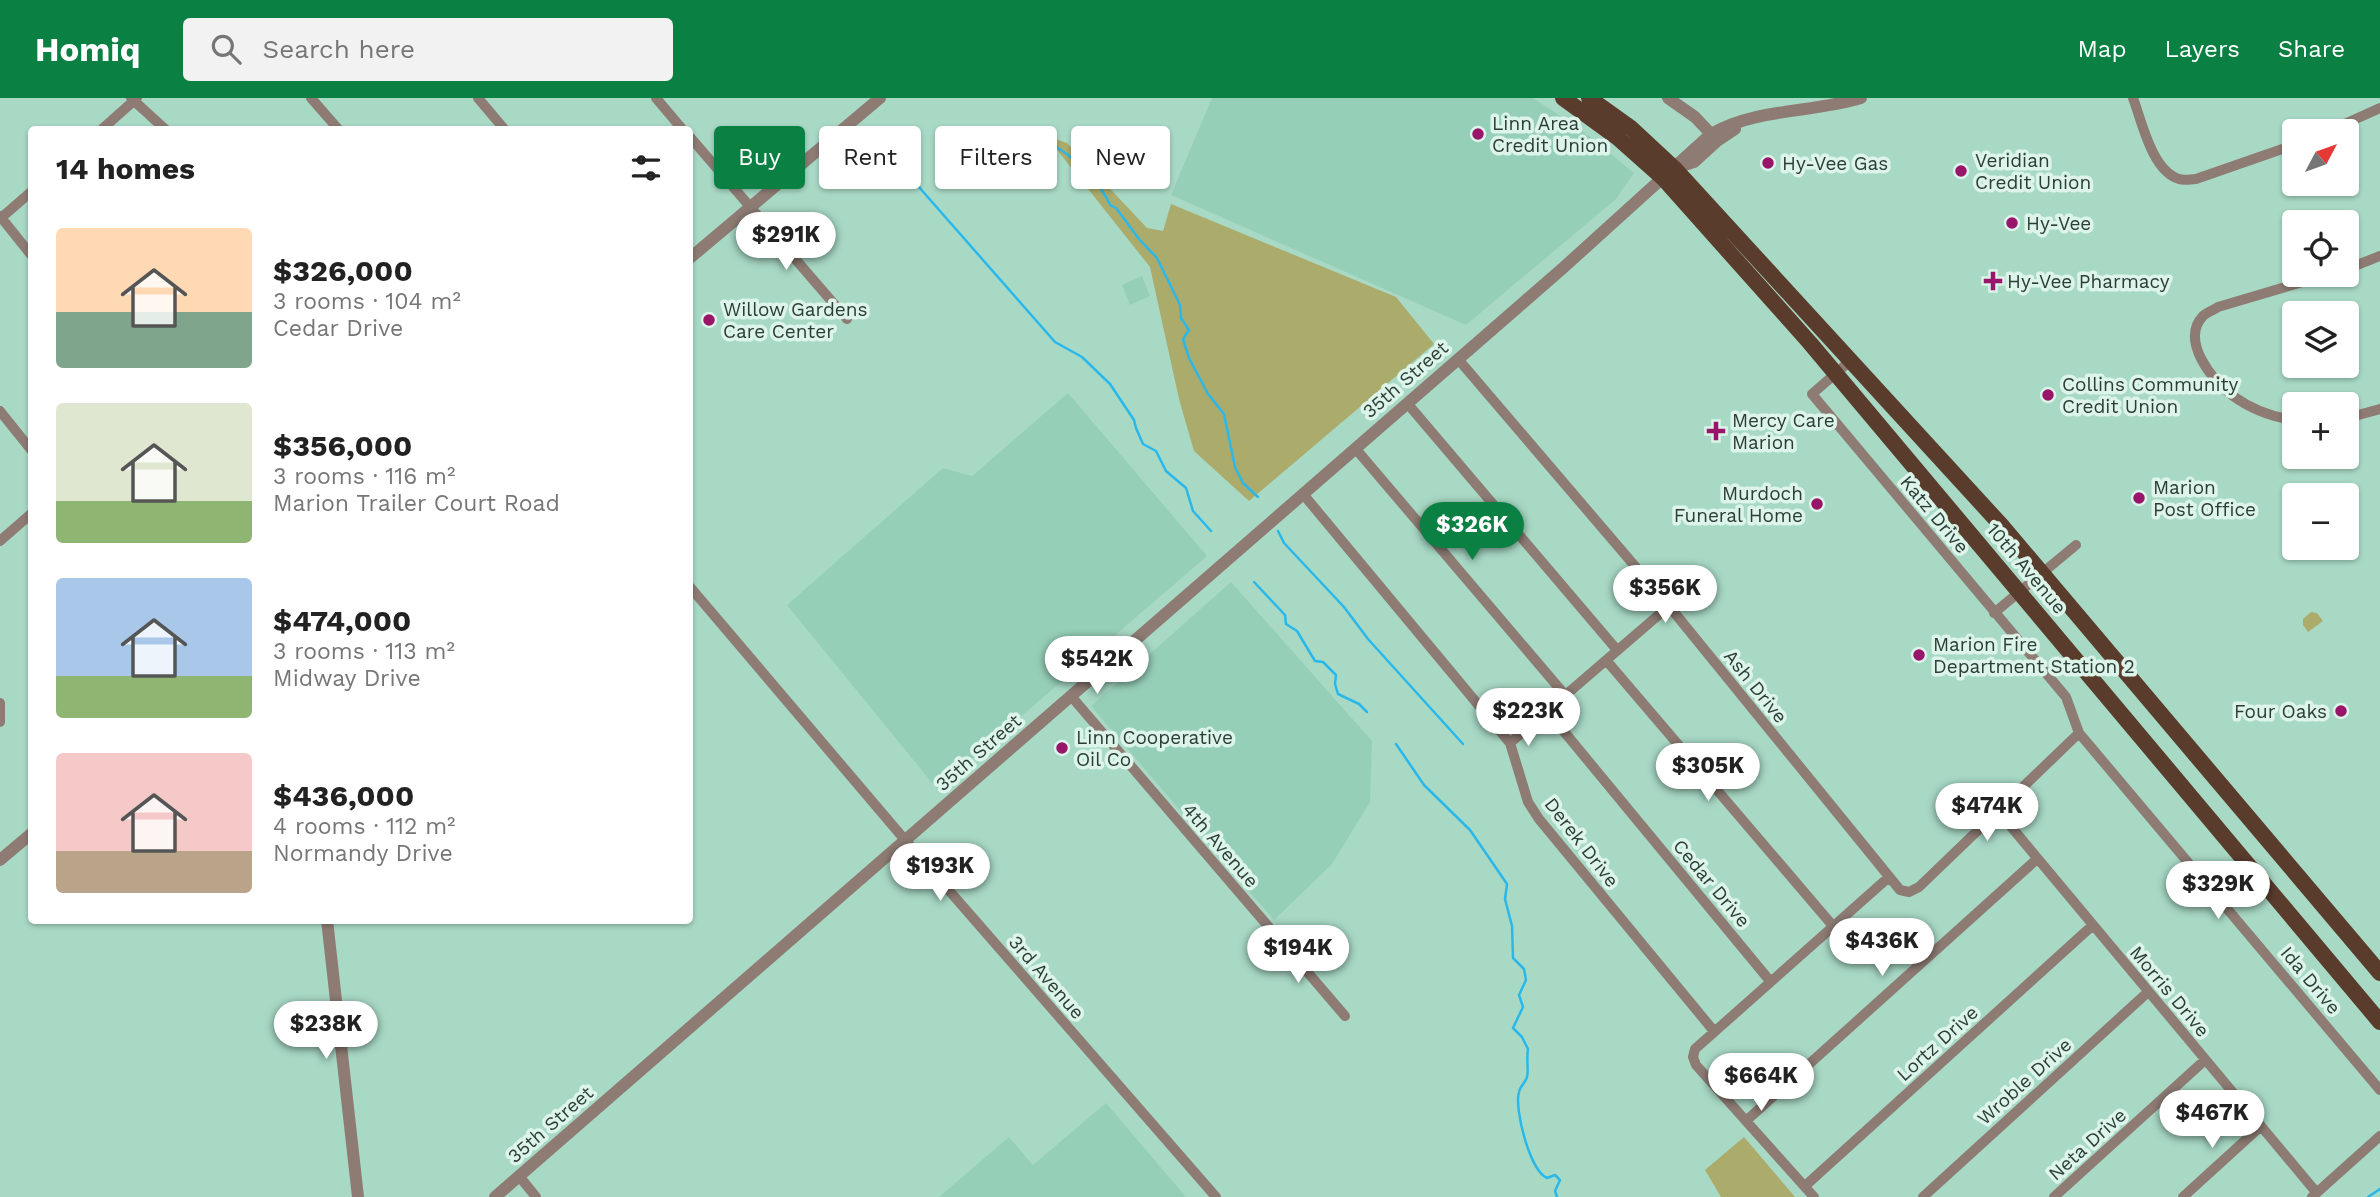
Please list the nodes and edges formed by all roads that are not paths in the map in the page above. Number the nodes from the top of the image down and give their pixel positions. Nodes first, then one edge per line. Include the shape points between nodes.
1 (311, 98) edge
2 (478, 98) edge
3 (656, 98) edge
4 (880, 98) edge
5 (1563, 98) edge
6 (1589, 98) edge
7 (1668, 98) edge
8 (1861, 98) edge
9 (2133, 98) edge
10 (2376, 98) edge
11 (134, 99) edge
12 (2380, 107) edge
13 (1751, 117) junction
14 (2354, 119) edge
15 (105, 126) edge
16 (162, 126) edge
17 (336, 126) edge
18 (502, 126) edge
19 (680, 126) edge
20 (1711, 134) junction
21 (693, 141) edge
22 (2282, 149) edge
23 (1669, 173) junction
24 (28, 194) edge
25 (749, 206) junction
26 (0, 217) edge
27 (28, 251) edge
28 (693, 255) edge
29 (2380, 256) edge
30 (2359, 264) edge
31 (2286, 287) edge
32 (847, 319) dead end
33 (1458, 359) junction
34 (1850, 361) junction
35 (1836, 373) junction
36 (1407, 403) junction
37 (2380, 409) edge
38 (0, 411) edge
39 (2359, 415) edge
40 (2282, 419) edge
41 (28, 446) edge
42 (1355, 448) junction
43 (1303, 494) junction
44 (28, 516) edge
45 (0, 541) edge
46 (2076, 545) dead end
47 (2042, 573) junction
48 (693, 591) edge
49 (2020, 592) junction
50 (1669, 606) junction
51 (1994, 613) junction
52 (1618, 650) junction
53 (1606, 660) junction
54 (1565, 695) junction
55 (1071, 696) junction
56 (0, 704) edge
57 (1547, 711) junction
58 (0, 722) edge
59 (2079, 733) junction
60 (1510, 743) junction
61 (1998, 811) junction
62 (28, 836) edge
63 (905, 840) junction
64 (2037, 859) junction
65 (0, 860) edge
66 (1889, 877) junction
67 (327, 924) edge
68 (2093, 925) junction
69 (1833, 926) junction
70 (2380, 973) edge
71 (1770, 981) junction
72 (2148, 992) junction
73 (1345, 1016) dead end
74 (2380, 1022) edge
75 (1713, 1030) junction
76 (2205, 1060) junction
77 (2380, 1090) edge
78 (1747, 1120) junction
79 (2261, 1126) junction
80 (2380, 1136) edge
81 (519, 1177) junction
82 (1805, 1186) junction
83 (2314, 1195) edge
84 (358, 1197) edge
85 (495, 1197) edge
86 (536, 1197) edge
87 (1216, 1197) edge
88 (1814, 1197) edge
89 (1923, 1197) edge
90 (2054, 1197) edge
91 (2183, 1197) edge

1 - 17 street
2 - 18 street
3 - 19 street
4 - 25 street
5 - 23 main road
6 - 23 main road via 1631,128
7 - 20 street
8 - 13 street, 35th Street
9 - 22 street via 2155,157 2166,172 2180,180 2196,179
10 - 12 street
11 - 15 street
11 - 16 street
12 - 14 street
13 - 20 street, 35th Street
13 - 23 street, 35th Street via 1695,162
20 - 23 street, 35th Street
21 - 25 street
23 - 33 street, 35th Street
23 - 34 main road, 10th Avenue
23 - 35 main road, 10th Avenue
24 - 26 street
25 - 28 street
25 - 32 street
26 - 27 street
29 - 30 street
31 - 40 street via 2218,307 2203,316 2196,329 2196,345 2217,381 2230,394
33 - 36 street, 35th Street
33 - 50 street, Ash Drive
34 - 35 street, Katz Drive
34 - 47 main road, 10th Avenue
35 - 49 main road, 10th Avenue
35 - 51 street, Katz Drive via 1812,394
36 - 42 street, 35th Street
36 - 52 street
37 - 39 street
38 - 41 street
42 - 43 street, 35th Street
42 - 54 street
43 - 55 street, 35th Street
43 - 60 street, Derek Drive
44 - 45 street
46 - 47 street
47 - 49 street
47 - 70 main road, 10th Avenue
48 - 63 street, 3rd Avenue
49 - 51 street
49 - 74 main road, 10th Avenue
50 - 52 street
50 - 66 street, Ash Drive
51 - 59 street via 2066,697
52 - 53 street
53 - 54 street
53 - 69 street
54 - 57 street
55 - 63 street, 35th Street
55 - 73 street, 4th Avenue
56 - 58 street
57 - 60 street
57 - 71 street, Cedar Drive
59 - 61 street
59 - 77 street, Ida Drive
60 - 75 street, Derek Drive via 1528,802 1539,820
61 - 64 street, Morris Drive
61 - 66 street via 1919,887 1900,890
62 - 65 street
63 - 81 street, 35th Street
63 - 87 street, 3rd Avenue
64 - 68 street, Morris Drive
64 - 78 street
66 - 69 street
67 - 84 street
68 - 72 street, Morris Drive
68 - 82 street, Lortz Drive
69 - 71 street
71 - 75 street
72 - 76 street, Morris Drive
72 - 89 street, Wroble Drive
75 - 78 street via 1695,1049 1696,1065
76 - 79 street, Morris Drive
76 - 90 street, Neta Drive
78 - 82 street
79 - 83 street, Morris Drive
79 - 91 street
80 - 83 street
81 - 85 street, 35th Street
81 - 86 street
82 - 88 street

